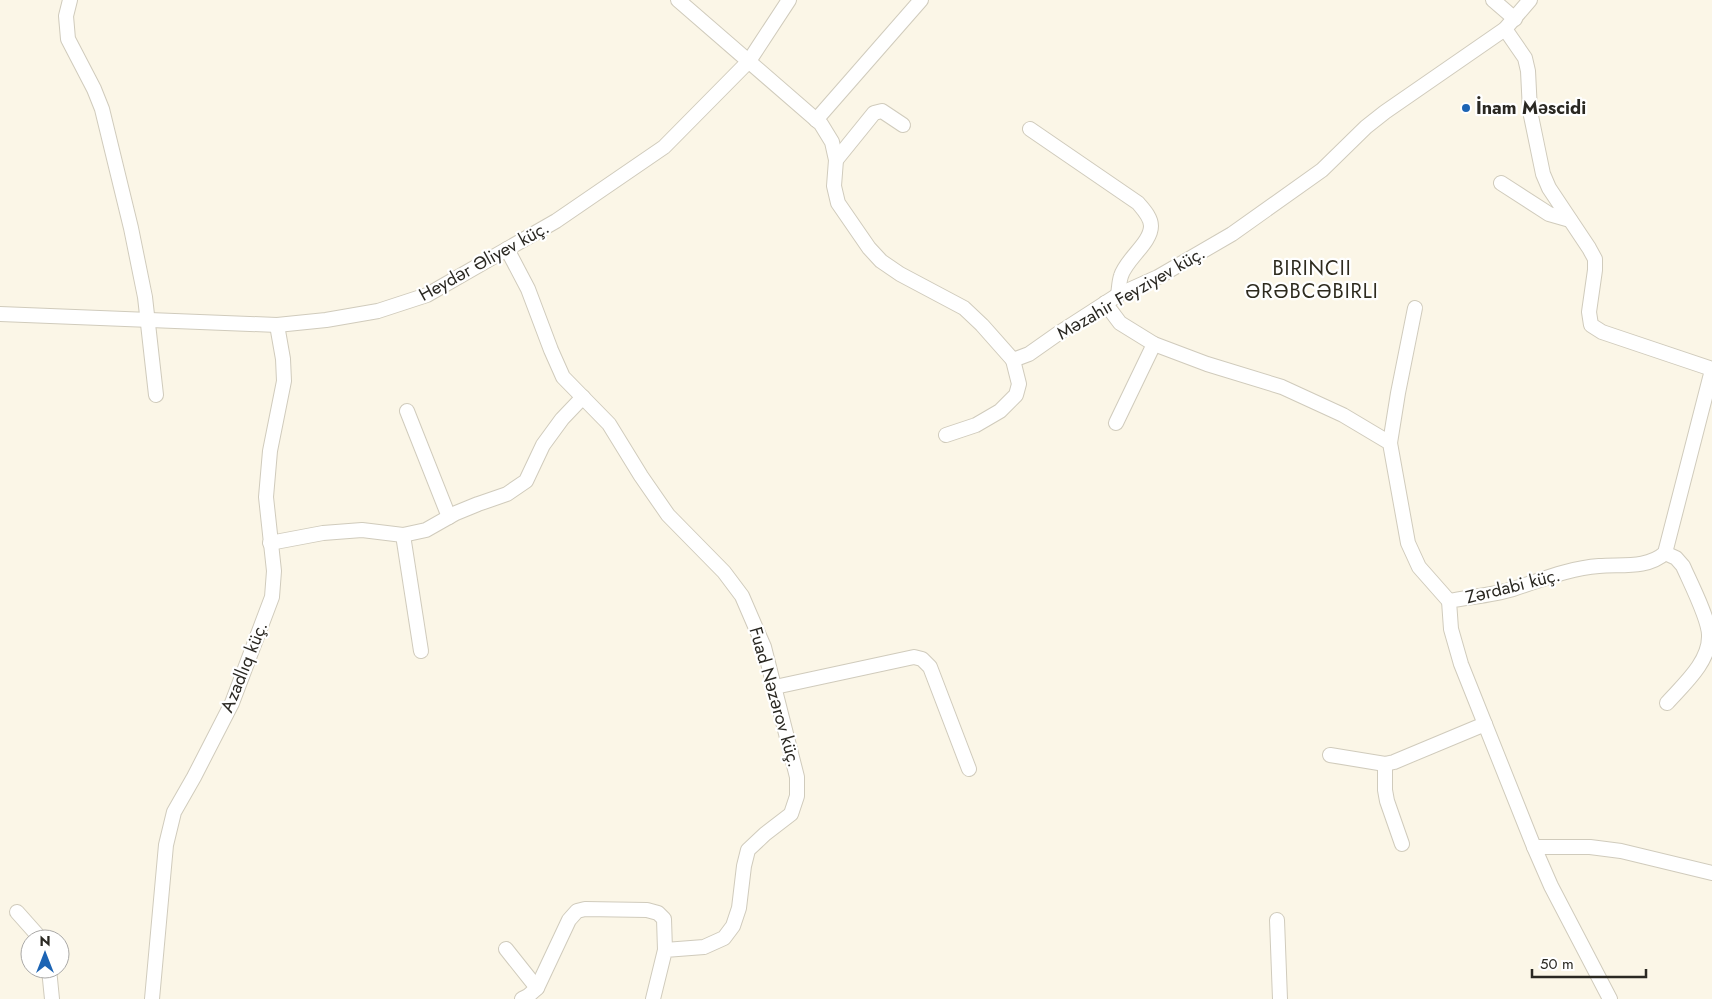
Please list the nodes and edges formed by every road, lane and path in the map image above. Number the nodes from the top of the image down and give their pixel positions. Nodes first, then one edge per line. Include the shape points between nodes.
1 (70, 0) edge
2 (678, 0) edge
3 (789, 0) edge
4 (921, 0) edge
5 (1493, 0) edge
6 (1530, 0) edge
7 (1515, 19) junction
8 (1505, 29) junction
9 (749, 61) junction
10 (816, 120) junction
11 (903, 125) dead end
12 (1030, 129) dead end
13 (836, 160) junction
14 (1501, 183) dead end
15 (1570, 220) junction
16 (507, 249) junction
17 (1118, 296) junction
18 (1105, 303) junction
19 (1414, 308) dead end
20 (0, 314) edge
21 (148, 320) junction
22 (277, 325) junction
23 (1154, 344) junction
24 (1013, 360) junction
25 (1712, 369) edge
26 (156, 395) dead end
27 (583, 398) junction
28 (407, 411) dead end
29 (1116, 423) dead end
30 (946, 435) dead end
31 (1390, 443) junction
32 (449, 517) junction
33 (403, 535) junction
34 (270, 544) junction
35 (1665, 553) junction
36 (1449, 601) junction
37 (421, 651) dead end
38 (775, 686) junction
39 (1667, 703) dead end
40 (1485, 724) junction
41 (1330, 755) dead end
42 (1385, 764) junction
43 (969, 769) dead end
44 (1402, 844) dead end
45 (1534, 848) junction
46 (1712, 873) edge
47 (17, 912) dead end
48 (1277, 920) dead end
49 (32, 929) edge
50 (506, 949) dead end
51 (665, 950) junction
52 (50, 979) edge
53 (537, 988) junction
54 (52, 999) edge
55 (152, 999) edge
56 (522, 999) edge
57 (653, 999) edge
58 (1280, 999) edge
59 (1610, 999) edge

1 - 21 street via 66,16 68,39 102,109 133,237
2 - 9 street
3 - 9 street, Heydər Əliyev küç.
4 - 10 street
5 - 7 street
6 - 7 street, Məzahir Feyziyev küç.
7 - 8 street, Məzahir Feyziyev küç.
8 - 15 street via 1525,58 1530,111 1543,174
8 - 17 street, Məzahir Feyziyev küç. via 1385,112 1322,170 1232,234
9 - 10 street
9 - 16 street, Heydər Əliyev küç. via 664,147 556,221
10 - 13 street via 832,142
11 - 13 street via 882,112 874,114
12 - 17 street via 1138,203 1147,215 1151,226 1147,239 1121,275
13 - 24 street via 834,186 838,202 869,248 900,274 964,308
14 - 15 street via 1548,214
15 - 25 street via 1595,259 1589,312 1592,325 1602,332
16 - 22 street, Heydər Əliyev küç. via 427,295 378,311
16 - 27 street, Fuad Nəzərov küç. via 528,289 563,377
17 - 18 street, Məzahir Feyziyev küç.
18 - 23 street via 1120,323
18 - 24 street, Məzahir Feyziyev küç. via 1029,354
19 - 31 street
20 - 21 street, Heydər Əliyev küç.
21 - 22 street, Heydər Əliyev küç.
21 - 26 street
22 - 34 street, Azadlıq küç. via 284,381 270,451 266,497
23 - 29 street
23 - 31 street via 1282,387 1343,415
24 - 30 street via 1019,384 1016,395 1000,411 976,425
25 - 35 street
27 - 32 street via 543,445 526,481 507,494
27 - 38 street, Fuad Nəzərov küç. via 609,424 668,515 724,572 742,596 764,646
28 - 32 street
31 - 36 street via 1408,544 1419,567
32 - 33 street via 426,530
33 - 34 street via 362,530 323,533
33 - 37 street
34 - 55 street, Azadlıq küç. via 274,571 272,597 232,703 174,812 166,845
35 - 36 street, Zərdabi küç. via 1641,564 1597,566 1511,589
35 - 39 street via 1683,566 1707,622 1709,635 1706,653 1694,674
36 - 40 street, Zərdabi küç. via 1451,628 1461,664
38 - 43 street via 914,657 922,659 930,667
38 - 51 street, Fuad Nəzərov küç. via 798,777 790,814 748,850 739,908 733,926 724,938 704,947
40 - 42 street
40 - 45 street, Zərdabi küç.
41 - 42 street
42 - 44 street via 1386,796
45 - 46 street via 1590,847 1621,851
45 - 59 street, Zərdabi küç.
47 - 49 street
48 - 58 street
50 - 53 street
51 - 53 street via 664,919 658,913 647,910 577,911 569,920
51 - 57 street
52 - 54 street
53 - 56 street

